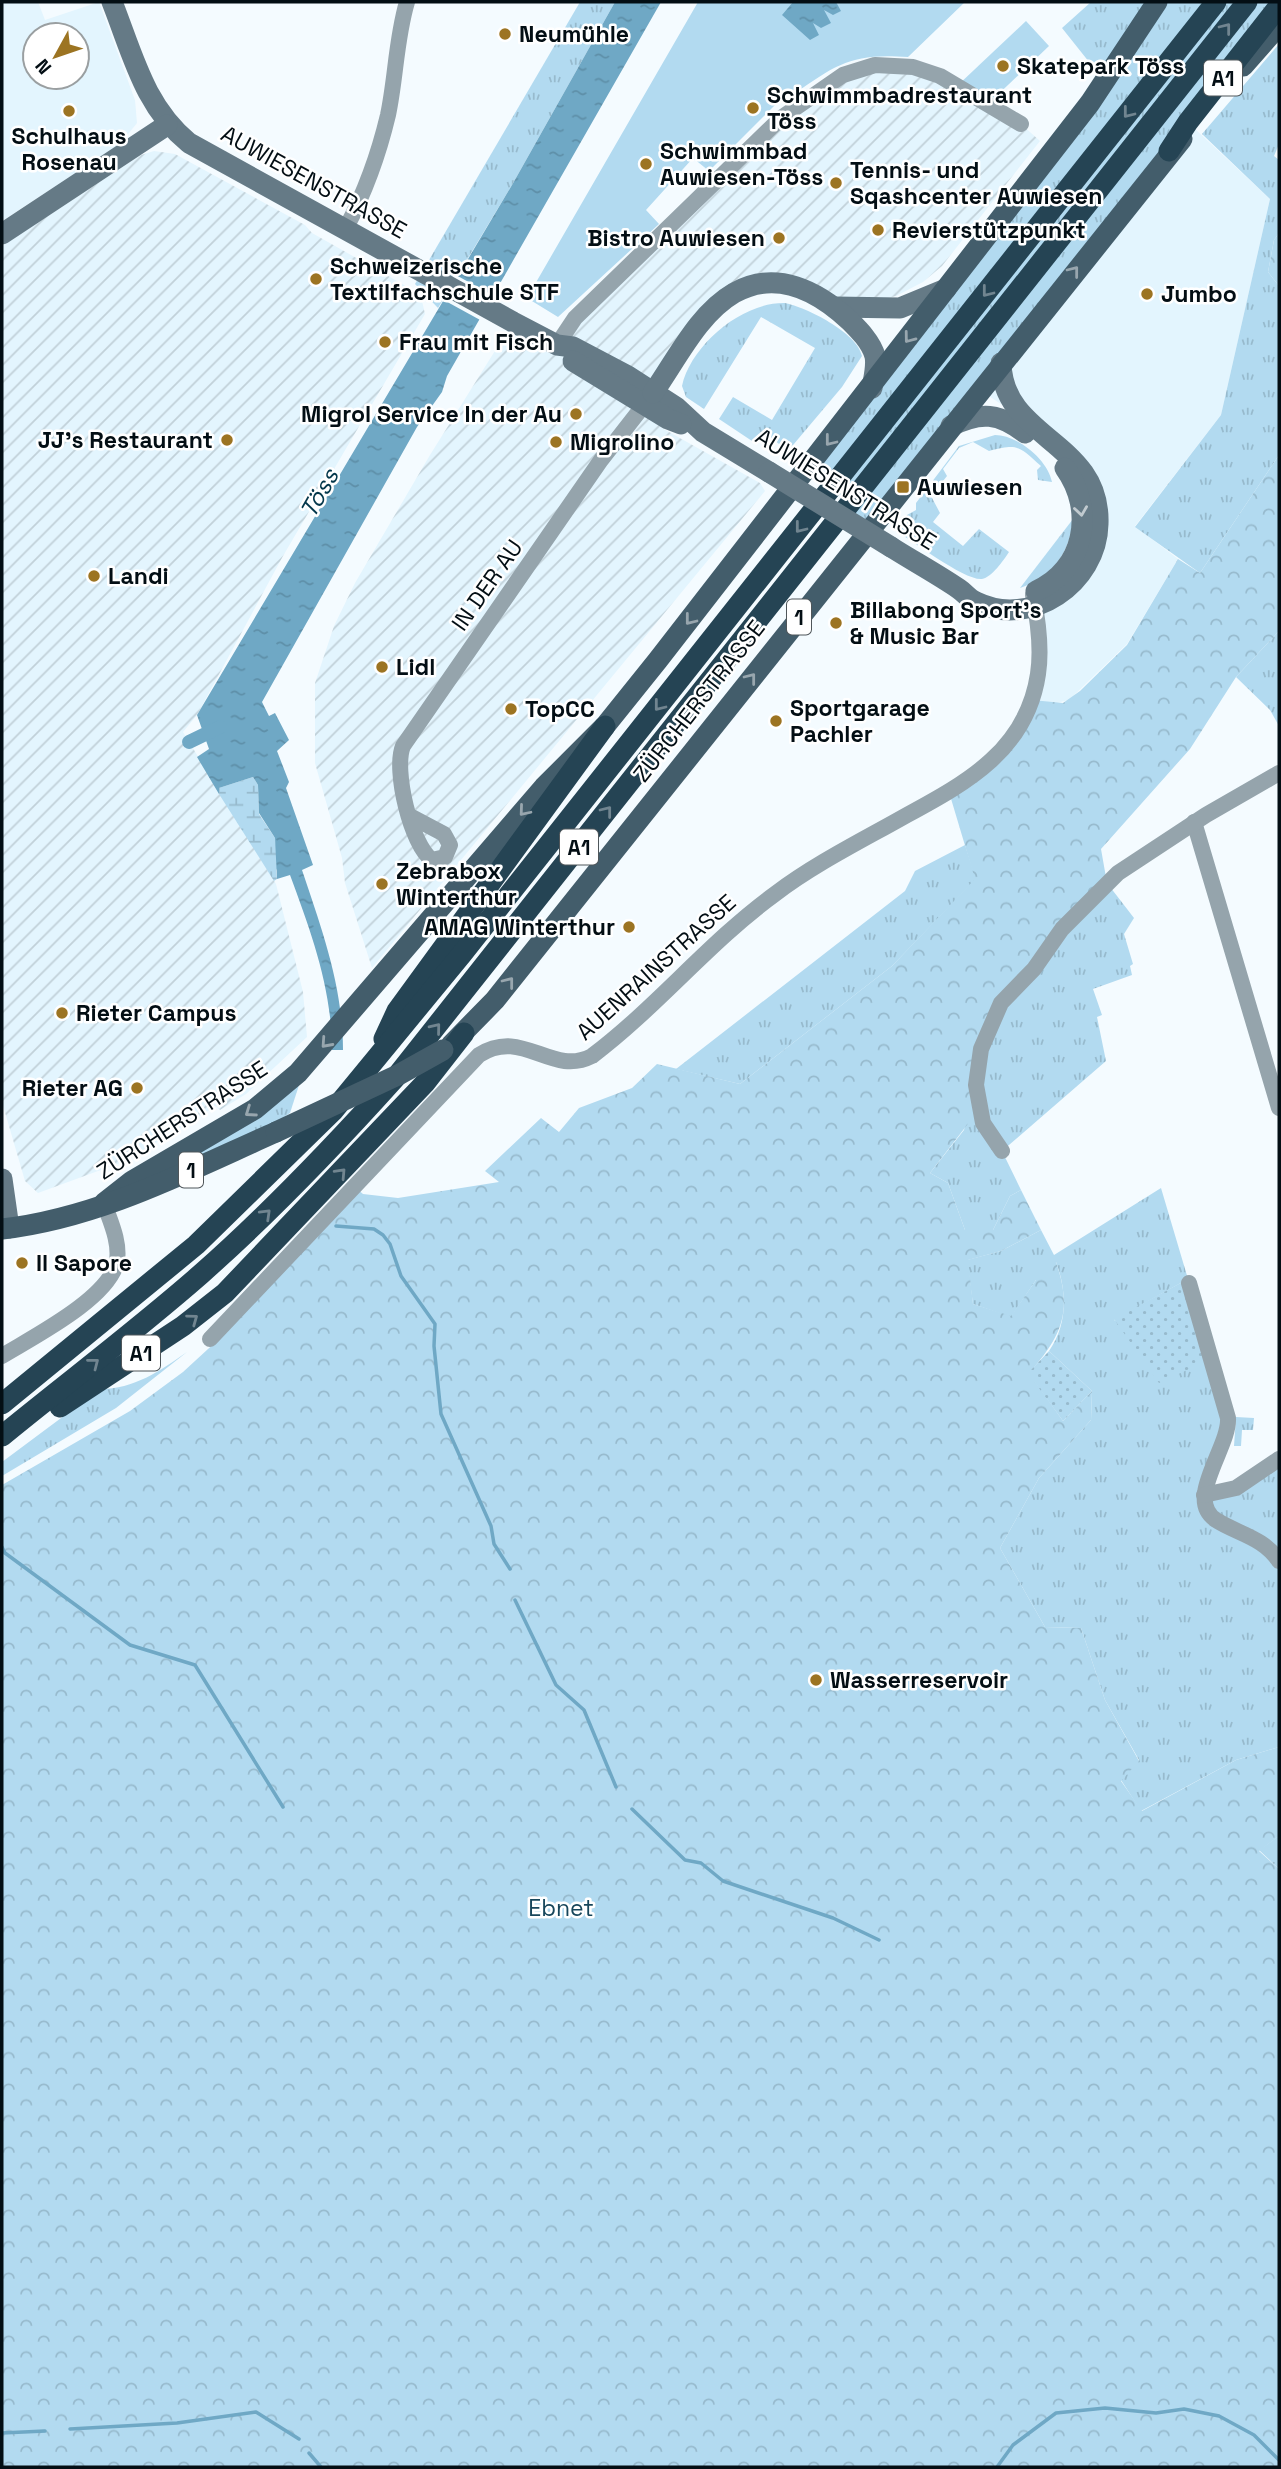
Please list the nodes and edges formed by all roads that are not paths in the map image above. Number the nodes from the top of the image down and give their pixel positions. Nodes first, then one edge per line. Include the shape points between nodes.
1 (112, 2) edge
2 (407, 2) edge
3 (1157, 2) edge
4 (1216, 2) edge
5 (1247, 2) edge
6 (1279, 6) edge
7 (1279, 25) edge
8 (1021, 124) dead end
9 (167, 125) junction
10 (1169, 151) junction
11 (346, 228) junction
12 (2, 234) edge
13 (946, 289) junction
14 (835, 307) junction
15 (557, 345) junction
16 (1001, 363) junction
17 (872, 388) junction
18 (648, 398) junction
19 (951, 426) junction
20 (1034, 599) junction
21 (605, 726) junction
22 (1279, 773) edge
23 (410, 816) dead end
24 (1194, 822) junction
25 (464, 1033) junction
26 (373, 1064) junction
27 (1279, 1108) edge
28 (1002, 1151) dead end
29 (2, 1179) edge
30 (104, 1203) junction
31 (6, 1229) edge
32 (1189, 1283) dead end
33 (210, 1339) dead end
34 (2, 1356) edge
35 (2, 1404) edge
36 (2, 1437) edge
37 (1279, 1459) edge
38 (1204, 1495) junction
39 (1279, 1561) edge

1 - 9 main road, AUWIESENSTRASSE via 152,104
2 - 11 street via 387,116
3 - 13 main road, ZÜRCHERSTRASSE / 1 via 1090,103
4 -> 26 highway, A1
36 -> 5 highway, A1 via 228,1250 396,1077
6 - 10 highway, A1
7 - 10 main road, ZÜRCHERSTRASSE / 1
8 - 15 street via 940,76 913,67 875,65 843,75 781,118 729,165 575,318
9 - 11 main road, AUWIESENSTRASSE via 189,143
9 - 12 main road
16 -> 10 main road, ZÜRCHERSTRASSE / 1
11 - 15 main road, AUWIESENSTRASSE
13 - 14 main road via 900,308
13 -> 17 main road, ZÜRCHERSTRASSE / 1
14 - 17 main road via 874,352
14 - 18 main road via 817,294 782,283 736,292 706,316
15 - 18 main road, AUWIESENSTRASSE via 573,347
16 - 19 main road, ZÜRCHERSTRASSE / 1
16 - 20 main road, AUWIESENSTRASSE via 1009,402 1079,466 1098,511 1096,543 1084,570 1061,593
17 -> 21 main road, ZÜRCHERSTRASSE / 1
18 - 20 main road, AUWIESENSTRASSE, bridge via 676,407 703,432 975,602 995,608
18 - 23 street, IN DER AU via 403,746 398,774
19 -> 20 main road via 981,414 1003,418 1054,457 1074,482 1082,523 1079,548 1060,576
25 -> 19 main road, ZÜRCHERSTRASSE / 1 via 495,1000
20 - 33 street, AUENRAINSTRASSE via 1039,664 1032,700 1014,736 986,768 785,886 592,1056 566,1062 513,1045 479,1055
21 - 26 highway, A1 via 397,1011
21 -> 30 main road, ZÜRCHERSTRASSE / 1 via 544,787 298,1073 256,1109 132,1181
22 - 24 street
24 - 27 street
24 - 28 street via 1113,877 998,1007 981,1049 976,1086 983,1122
25 - 30 main road, ZÜRCHERSTRASSE / 1, bridge via 400,1074 138,1194
36 -> 25 highway, A1 via 55,1411 225,1293 425,1083
26 - 35 highway, A1 via 309,1136 211,1232
29 - 31 main road
30 - 31 main road, ZÜRCHERSTRASSE / 1
30 - 34 street via 117,1251 107,1283 45,1331
32 - 38 street via 1228,1418 1226,1439
37 - 38 street via 1237,1488
38 - 39 street via 1212,1517 1257,1539

